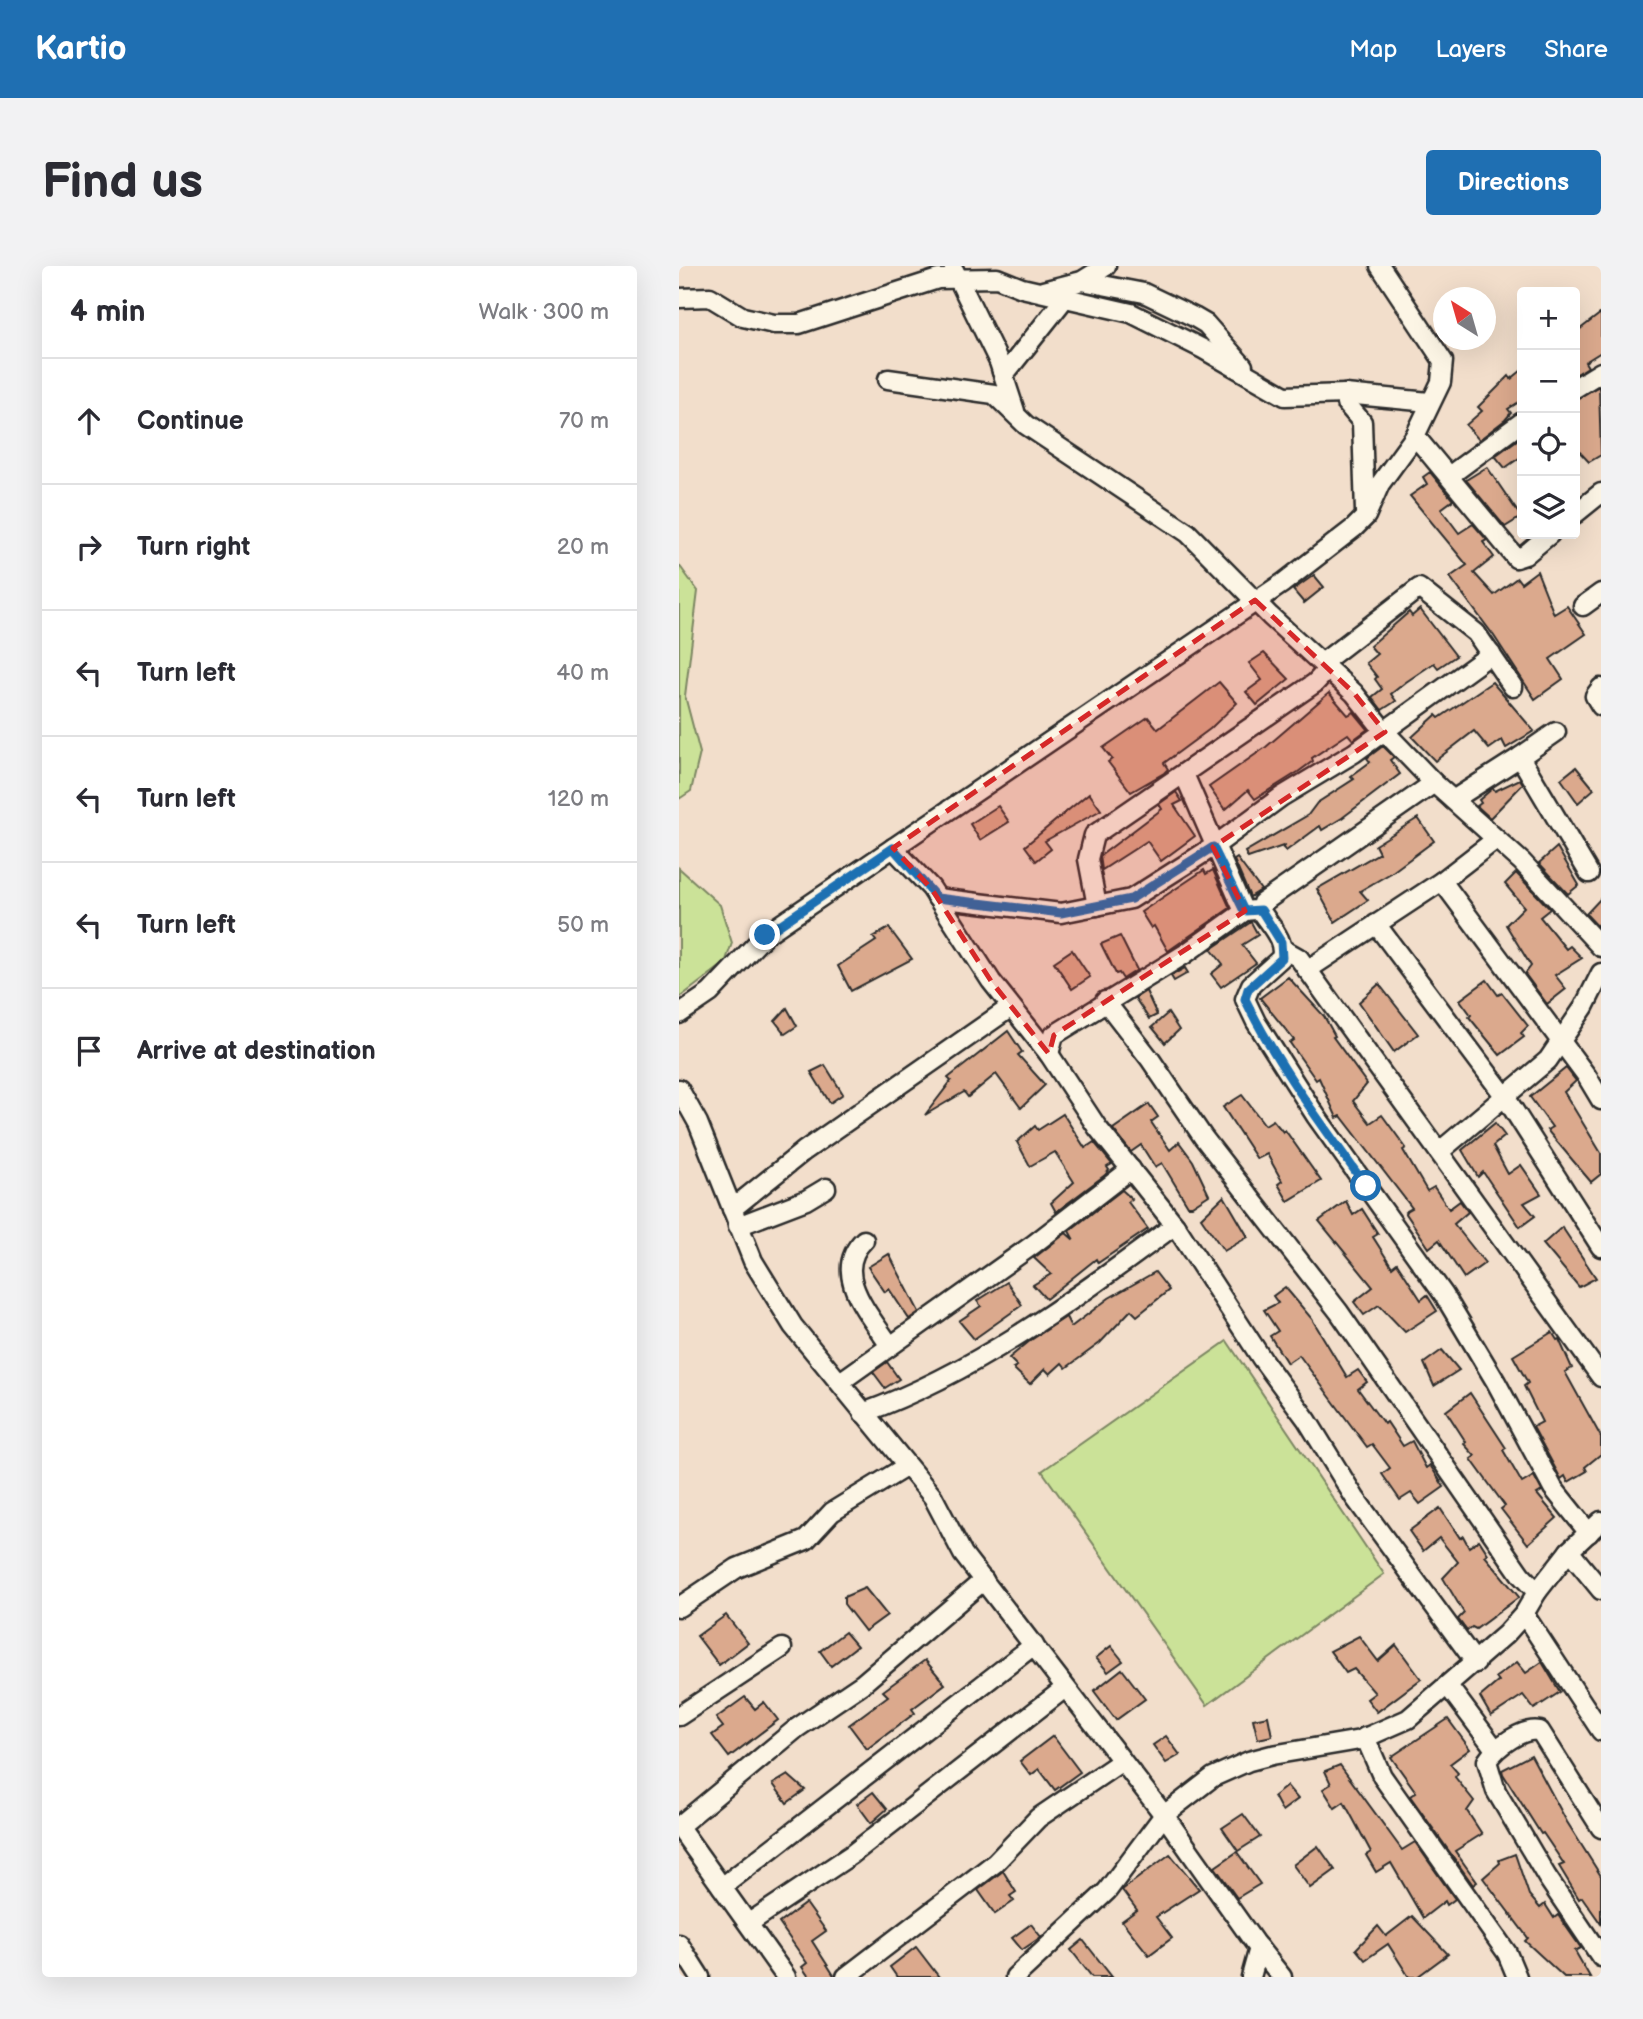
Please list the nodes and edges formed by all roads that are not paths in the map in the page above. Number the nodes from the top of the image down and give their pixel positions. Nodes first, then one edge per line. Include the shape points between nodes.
1 (1105, 266) edge
2 (1380, 266) edge
3 (955, 272) edge
4 (1082, 281) junction
5 (1039, 292) junction
6 (679, 298) edge
7 (1065, 298) junction
8 (1002, 372) junction
9 (1601, 372) edge
10 (888, 379) dead end
11 (1580, 385) edge
12 (1345, 394) junction
13 (1299, 397) junction
14 (1429, 402) junction
15 (1015, 411) junction
16 (1517, 426) edge
17 (1415, 436) junction
18 (1449, 476) junction
19 (1601, 493) edge
20 (1580, 510) edge
21 (1366, 516) junction
22 (1544, 539) edge
23 (1601, 593) edge
24 (1255, 600) junction
25 (1583, 606) dead end
26 (1492, 654) junction
27 (1325, 666) junction
28 (1513, 687) dead end
29 (1601, 688) edge
30 (1601, 706) edge
31 (1385, 732) junction
32 (1556, 732) dead end
33 (1520, 757) junction
34 (1184, 774) junction
35 (1434, 783) junction
36 (1453, 800) junction
37 (1495, 840) junction
38 (1213, 847) junction
39 (893, 848) junction
40 (1589, 873) dead end
41 (1442, 881) junction
42 (937, 898) junction
43 (1097, 906) junction
44 (1253, 910) junction
45 (1376, 924) junction
46 (1601, 947) edge
47 (1283, 949) junction
48 (1307, 971) junction
49 (1598, 983) edge
50 (1105, 1001) junction
51 (1011, 1007) junction
52 (679, 1014) edge
53 (1560, 1041) junction
54 (1049, 1054) junction
55 (679, 1089) edge
56 (1504, 1095) junction
57 (1601, 1100) edge
58 (1439, 1152) junction
59 (1131, 1169) junction
60 (825, 1188) dead end
61 (735, 1218) junction
62 (1175, 1225) junction
63 (865, 1240) dead end
64 (1601, 1247) edge
65 (890, 1346) junction
66 (1601, 1377) edge
67 (840, 1382) junction
68 (863, 1413) junction
69 (907, 1466) junction
70 (1595, 1527) edge
71 (1569, 1551) junction
72 (984, 1580) junction
73 (1601, 1590) edge
74 (1537, 1592) junction
75 (679, 1607) edge
76 (1524, 1614) junction
77 (1034, 1645) junction
78 (782, 1648) dead end
79 (1476, 1663) junction
80 (1448, 1686) junction
81 (1065, 1688) junction
82 (679, 1716) edge
83 (1601, 1731) edge
84 (1365, 1737) junction
85 (1495, 1749) junction
86 (1122, 1761) junction
87 (1164, 1815) junction
88 (679, 1827) edge
89 (1601, 1828) edge
90 (722, 1886) junction
91 (749, 1923) junction
92 (679, 1944) edge
93 (1259, 1948) junction
94 (1601, 1957) edge
95 (701, 1977) edge
96 (786, 1977) edge
97 (846, 1977) edge
98 (1015, 1977) edge
99 (1251, 1977) edge
100 (1282, 1977) edge
101 (1517, 1977) edge

1 - 4 street
2 - 14 street via 1443,361 1441,382
3 - 5 street via 997,278
3 - 6 street via 799,324 743,317 710,297
3 - 8 street
4 - 5 street
4 - 13 street via 1144,293 1194,317 1206,324 1242,366
5 - 7 street
7 - 8 street via 1028,347
7 - 13 street via 1131,313 1203,349 1273,392
8 - 15 street
9 - 11 street
10 - 15 street via 981,390
12 - 13 street
12 - 14 street
12 - 21 street via 1346,403 1362,422
14 - 17 street
15 - 24 street via 1037,433 1188,533
16 - 18 street
17 - 18 street
17 - 21 street via 1380,484
18 - 22 street via 1516,558
19 - 20 street
21 - 24 street
23 - 25 street
24 - 27 street
24 - 39 street
26 - 27 street via 1464,620 1419,588
26 - 28 street
26 - 31 street
27 - 31 street
27 - 34 street via 1315,683
29 - 30 street via 1595,696
31 - 35 street
31 - 38 street via 1281,797
32 - 33 street
33 - 36 street
33 - 40 street
34 - 38 street
34 - 43 street via 1094,835 1088,859
35 - 36 street
35 - 44 street
36 - 37 street
37 - 41 street
37 - 46 street via 1522,862
38 - 43 street via 1131,899
38 - 44 street
39 - 42 street
39 - 52 street via 765,935 709,993
41 - 45 street
41 - 53 street
42 - 43 street via 1061,913
42 - 51 street
44 - 47 street
44 - 50 street
45 - 48 street
45 - 56 street
47 - 48 street via 1294,953
47 - 70 street via 1282,958 1245,994 1256,1021 1316,1116 1444,1295 1553,1488
48 - 58 street
49 - 53 street
50 - 54 street via 1054,1035
50 - 74 street via 1339,1312
51 - 54 street
51 - 61 street via 804,1151
53 - 56 street via 1548,1060
53 - 57 street
54 - 59 street
55 - 61 street via 698,1123
56 - 58 street
56 - 64 street
58 - 66 street
59 - 62 street
59 - 65 street
60 - 61 street via 806,1200
61 - 67 street via 753,1261 793,1326
62 - 68 street via 988,1354 906,1397
62 - 79 street via 1355,1498
63 - 65 street via 853,1254 849,1274
65 - 67 street
67 - 68 street
68 - 69 street
69 - 72 street via 933,1497 953,1539
69 - 75 street via 832,1512 806,1540 737,1567
70 - 71 street
71 - 73 street
71 - 74 street
72 - 77 street
72 - 88 street via 862,1684 797,1728
74 - 76 street
76 - 79 street
76 - 83 street
77 - 81 street
77 - 90 street
78 - 82 street
79 - 80 street
80 - 84 street via 1408,1719
80 - 85 street
81 - 86 street
81 - 91 street via 851,1855
84 - 87 street via 1249,1761 1213,1777
84 - 101 street via 1382,1776 1507,1953
85 - 89 street via 1532,1730 1540,1731
85 - 94 street via 1487,1761 1496,1791
86 - 87 street
86 - 97 street via 1038,1818 995,1863
87 - 93 street
87 - 98 street via 1107,1891
88 - 90 street
90 - 91 street
91 - 96 street
92 - 95 street
93 - 99 street
93 - 100 street

